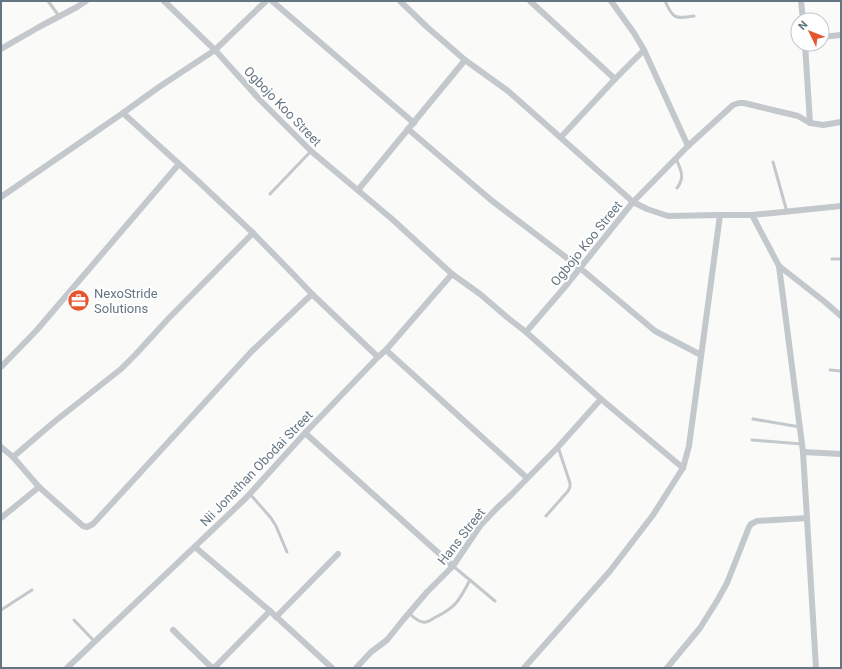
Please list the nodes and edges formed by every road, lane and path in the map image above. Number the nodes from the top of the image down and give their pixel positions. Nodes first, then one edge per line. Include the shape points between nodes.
1 (48, 1) edge
2 (86, 1) edge
3 (164, 1) edge
4 (266, 1) edge
5 (272, 1) edge
6 (400, 1) edge
7 (530, 1) edge
8 (611, 1) edge
9 (665, 1) edge
10 (801, 1) edge
11 (802, 12) edge
12 (59, 16) junction
13 (694, 16) dead end
14 (841, 35) edge
15 (830, 36) edge
16 (1, 49) edge
17 (215, 50) junction
18 (644, 50) junction
19 (806, 52) edge
20 (466, 60) junction
21 (614, 79) junction
22 (123, 113) junction
23 (841, 122) edge
24 (414, 123) junction
25 (810, 123) junction
26 (408, 129) junction
27 (561, 137) junction
28 (688, 146) junction
29 (311, 151) junction
30 (676, 158) junction
31 (773, 162) dead end
32 (179, 164) junction
33 (677, 188) dead end
34 (358, 190) junction
35 (270, 194) dead end
36 (1, 197) edge
37 (634, 202) junction
38 (841, 206) edge
39 (787, 212) junction
40 (720, 215) junction
41 (752, 215) junction
42 (253, 233) junction
43 (832, 259) dead end
44 (841, 259) edge
45 (779, 266) junction
46 (580, 268) junction
47 (452, 274) junction
48 (312, 294) junction
49 (841, 316) edge
50 (526, 332) junction
51 (386, 350) junction
52 (701, 355) junction
53 (378, 357) junction
54 (1, 367) edge
55 (830, 370) dead end
56 (841, 371) edge
57 (601, 399) junction
58 (753, 419) dead end
59 (800, 427) junction
60 (305, 433) junction
61 (752, 440) dead end
62 (802, 444) junction
63 (1, 446) edge
64 (558, 447) junction
65 (803, 452) junction
66 (841, 454) edge
67 (13, 457) junction
68 (683, 468) junction
69 (527, 478) junction
70 (39, 487) junction
71 (250, 494) junction
72 (546, 516) dead end
73 (1, 518) edge
74 (807, 518) junction
75 (195, 547) junction
76 (287, 552) dead end
77 (338, 554) dead end
78 (453, 566) junction
79 (470, 580) junction
80 (32, 590) dead end
81 (495, 601) dead end
82 (1, 610) edge
83 (270, 611) junction
84 (409, 613) junction
85 (276, 617) junction
86 (74, 620) dead end
87 (173, 630) dead end
88 (95, 642) junction
89 (67, 668) edge
90 (213, 668) edge
91 (332, 668) edge
92 (356, 668) edge
93 (524, 668) edge
94 (667, 668) edge
95 (816, 668) edge

1 - 12 lane
2 - 12 street
3 - 17 street, Ogbojo Koo Street
4 - 17 street
5 - 24 street
6 - 20 street
7 - 21 street
8 - 18 street
9 - 13 lane via 675,17
10 - 11 street
12 - 16 street
14 - 15 street
17 - 22 street
17 - 29 street, Ogbojo Koo Street
18 - 21 street
18 - 28 street
19 - 25 street
20 - 24 street
20 - 27 street via 508,91
21 - 27 street
22 - 32 street
22 - 36 street
23 - 25 street via 823,125
24 - 26 street
25 - 28 street via 798,116 739,103 733,105
26 - 34 street
26 - 46 street via 492,200
27 - 37 street
28 - 30 street
29 - 34 street, Ogbojo Koo Street
29 - 35 lane
30 - 33 lane via 683,177
30 - 37 street
31 - 39 lane
32 - 42 street
32 - 54 street via 36,331
34 - 47 street, Ogbojo Koo Street
37 - 40 street, Ogbojo Koo Street via 668,216
37 - 46 street, Ogbojo Koo Street
38 - 39 street, Ogbojo Koo Street
39 - 41 street, Ogbojo Koo Street
40 - 41 street, Ogbojo Koo Street
40 - 52 street
41 - 45 street
42 - 48 street
42 - 67 street via 121,369
43 - 44 lane
45 - 49 street
45 - 59 street
46 - 50 street, Ogbojo Koo Street
46 - 52 street via 655,331
47 - 50 street
47 - 51 street, Nii Jonathan Obodai Street
48 - 53 street
48 - 70 street via 252,351 93,524 82,526
50 - 57 street
51 - 53 street, Nii Jonathan Obodai Street
51 - 69 street
52 - 68 street via 689,446
53 - 60 street, Nii Jonathan Obodai Street
55 - 56 lane
57 - 64 street, Hans Street
57 - 68 street
58 - 59 lane
59 - 62 street
60 - 71 street, Nii Jonathan Obodai Street
60 - 78 street
61 - 62 lane
62 - 65 street
63 - 67 street
64 - 69 street, Hans Street
64 - 72 lane via 570,487
65 - 66 street
65 - 74 street
67 - 70 street
68 - 93 street via 653,515 610,571
69 - 78 street, Hans Street via 480,526
70 - 73 street
71 - 75 street, Nii Jonathan Obodai Street
71 - 76 lane via 271,518
74 - 94 street via 757,521 751,524 717,601 700,628
74 - 95 street
75 - 83 street
75 - 88 street, Nii Jonathan Obodai Street
77 - 85 street
78 - 79 lane
78 - 84 street, Hans Street
79 - 81 lane
79 - 84 lane via 460,598 446,612 427,622 422,622
80 - 82 lane
83 - 85 street
83 - 90 street
84 - 92 street, Hans Street via 387,640
85 - 91 street
86 - 88 lane
87 - 90 street
88 - 89 street, Nii Jonathan Obodai Street

